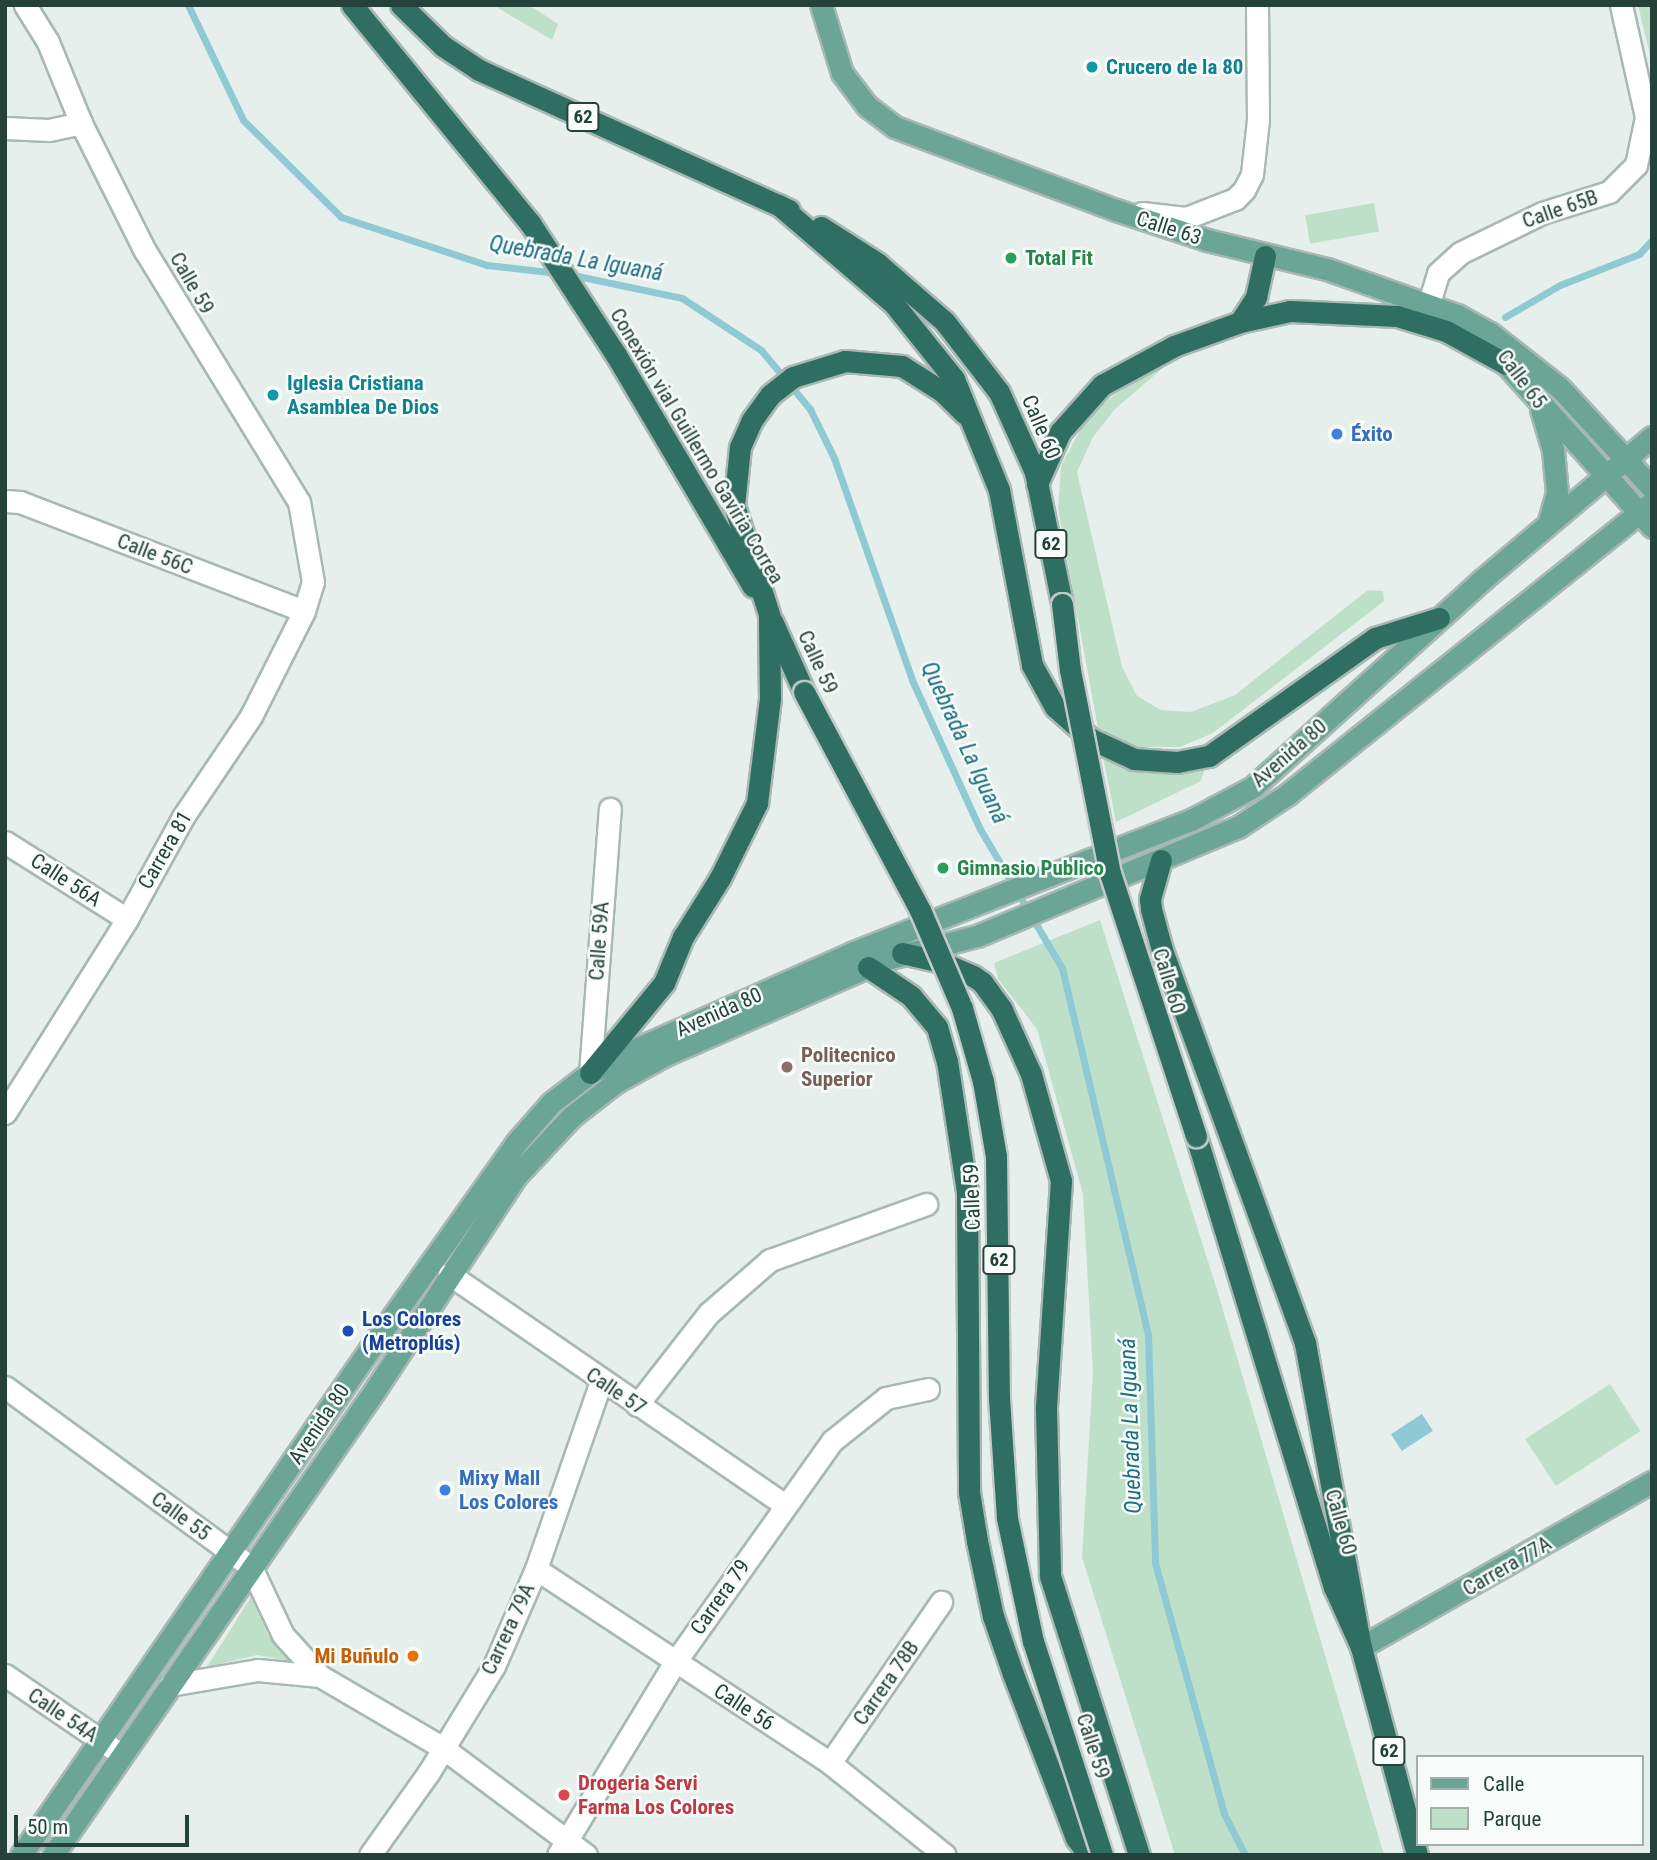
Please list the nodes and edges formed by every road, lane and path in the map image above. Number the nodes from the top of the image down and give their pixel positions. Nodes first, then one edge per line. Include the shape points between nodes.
1 (25, 5) edge
2 (352, 5) edge
3 (401, 5) edge
4 (821, 5) edge
5 (1257, 5) edge
6 (1621, 5) edge
7 (81, 122) junction
8 (5, 128) edge
9 (779, 205) junction
10 (1116, 210) junction
11 (1265, 256) junction
12 (1429, 303) junction
13 (1240, 323) junction
14 (1490, 333) junction
15 (1506, 365) junction
16 (1540, 404) junction
17 (976, 426) junction
18 (1652, 437) edge
19 (1624, 457) junction
20 (1602, 474) junction
21 (1037, 484) junction
22 (1652, 488) edge
23 (5, 501) edge
24 (1647, 515) edge
25 (1549, 521) junction
26 (313, 582) joint
27 (304, 611) junction
28 (769, 614) junction
29 (1439, 618) junction
30 (610, 809) dead end
31 (5, 842) edge
32 (1161, 860) junction
33 (127, 919) junction
34 (902, 953) junction
35 (868, 967) junction
36 (590, 1073) junction
37 (5, 1113) edge
38 (926, 1204) dead end
39 (449, 1274) junction
40 (601, 1381) junction
41 (5, 1387) edge
42 (928, 1389) dead end
43 (637, 1405) junction
44 (1652, 1482) edge
45 (785, 1506) junction
46 (229, 1551) junction
47 (251, 1567) junction
48 (536, 1569) junction
49 (941, 1602) dead end
50 (1361, 1647) junction
51 (675, 1662) junction
52 (5, 1675) edge
53 (320, 1676) junction
54 (170, 1685) junction
55 (99, 1739) junction
56 (443, 1748) junction
57 (121, 1754) junction
58 (830, 1763) junction
59 (562, 1848) edge
60 (21, 1855) edge
61 (53, 1855) edge
62 (370, 1855) edge
63 (586, 1855) edge
64 (945, 1855) edge
65 (1089, 1855) edge
66 (1102, 1855) edge
67 (1139, 1855) edge
68 (1417, 1855) edge

1 - 7 street, Calle 59 via 48,42
2 - 28 highway, Conexión vial Guillermo Gaviria Correa / 62 via 544,245 616,355
3 - 9 highway, 62 via 443,46 479,70
4 - 10 main road, Calle 63 via 837,61 859,98 906,132
5 - 10 street via 1258,120 1252,174 1244,190 1235,199 1186,218
6 - 12 street, Calle 65B via 1646,117 1636,165 1609,192 1520,222 1451,260 1433,281
7 - 8 street via 49,130
7 - 26 street, Calle 59 via 179,311 299,502
9 - 17 highway via 917,328 954,379
9 - 21 highway, Calle 60 / 62 via 877,264 945,322 999,391 1020,430
10 - 11 main road, Calle 63
11 - 12 main road, Calle 63 via 1327,269
11 - 13 highway via 1256,297
12 - 14 main road, Calle 63
13 - 15 highway via 1290,311 1397,316 1446,331
13 - 21 highway via 1174,346 1102,386 1060,432
14 - 15 main road, Calle 65
14 - 19 main road, Calle 65 via 1560,388
15 - 16 main road, Calle 65
16 - 20 main road, Calle 65
16 - 25 main road via 1555,463 1557,493
17 - 28 highway via 926,380 902,366 874,361 845,360 793,377 770,396 740,447 734,505
17 - 29 highway via 999,490 1039,681 1064,718 1119,754 1150,762 1209,756 1375,639
18 - 19 main road, Avenida 80
19 - 20 main road, Avenida 80
19 - 22 main road, Calle 65
20 - 24 main road, Calle 65
20 - 25 main road, Avenida 80
21 - 50 highway, Calle 60 / 62, bridge via 1110,873 1334,1587
23 - 27 street, Calle 56C via 20,502
24 - 32 main road, Avenida 80 via 1288,794 1228,833
25 - 29 main road, Avenida 80
26 - 27 street, Carrera 81
27 - 33 street, Carrera 81 via 251,716 183,817
28 - 36 highway via 770,698 757,803 744,835 683,937 664,983
28 - 66 highway, Calle 59 / 62, bridge via 804,692 920,910 962,1008 984,1081 996,1156 999,1398 1007,1518 1033,1641
29 - 36 main road, Avenida 80 via 1253,787 1191,820 854,951
30 - 36 street, Calle 59A
31 - 33 street, Calle 56A
32 - 34 main road, Avenida 80 via 976,936
32 - 50 highway via 1151,909 1306,1343
33 - 37 street, Carrera 81
34 - 35 main road, Avenida 80
34 - 67 highway via 973,976 1002,1010 1031,1074 1060,1181 1046,1409 1050,1576
35 - 39 main road, Avenida 80 via 665,1055 593,1098 549,1136 516,1175
35 - 65 highway via 911,996 937,1027 947,1061 967,1191 968,1450 977,1541 993,1616 1013,1674 1076,1838
36 - 46 main road, Avenida 80 via 551,1103 516,1143
38 - 43 street via 770,1260 709,1313
39 - 40 street, Calle 57
39 - 47 main road, Avenida 80
40 - 43 street, Calle 57
40 - 48 street, Carrera 79A
41 - 46 street, Calle 55
42 - 45 street, Carrera 79 via 886,1398 848,1424
43 - 45 street, Calle 57
44 - 50 main road, Carrera 77A
45 - 51 street, Carrera 79
46 - 47 street, Calle 55
46 - 55 main road, Avenida 80
47 - 53 street, Calle 55 via 283,1635
47 - 54 main road, Avenida 80
48 - 51 street, Calle 56
48 - 56 street, Carrera 79A via 494,1666
49 - 58 street, Carrera 78B
50 - 68 highway, Calle 60 / 62
51 - 58 street, Calle 56
51 - 59 street, Carrera 79
52 - 55 street, Calle 54A
53 - 54 street, Calle 55 via 258,1670
53 - 56 street, Calle 55
54 - 57 main road, Avenida 80
55 - 57 street, Calle 54A
55 - 60 main road, Avenida 80
56 - 59 street, Calle 55
56 - 62 street, Carrera 79A
57 - 61 main road, Avenida 80
58 - 64 street, Calle 56
59 - 63 street, Calle 55

